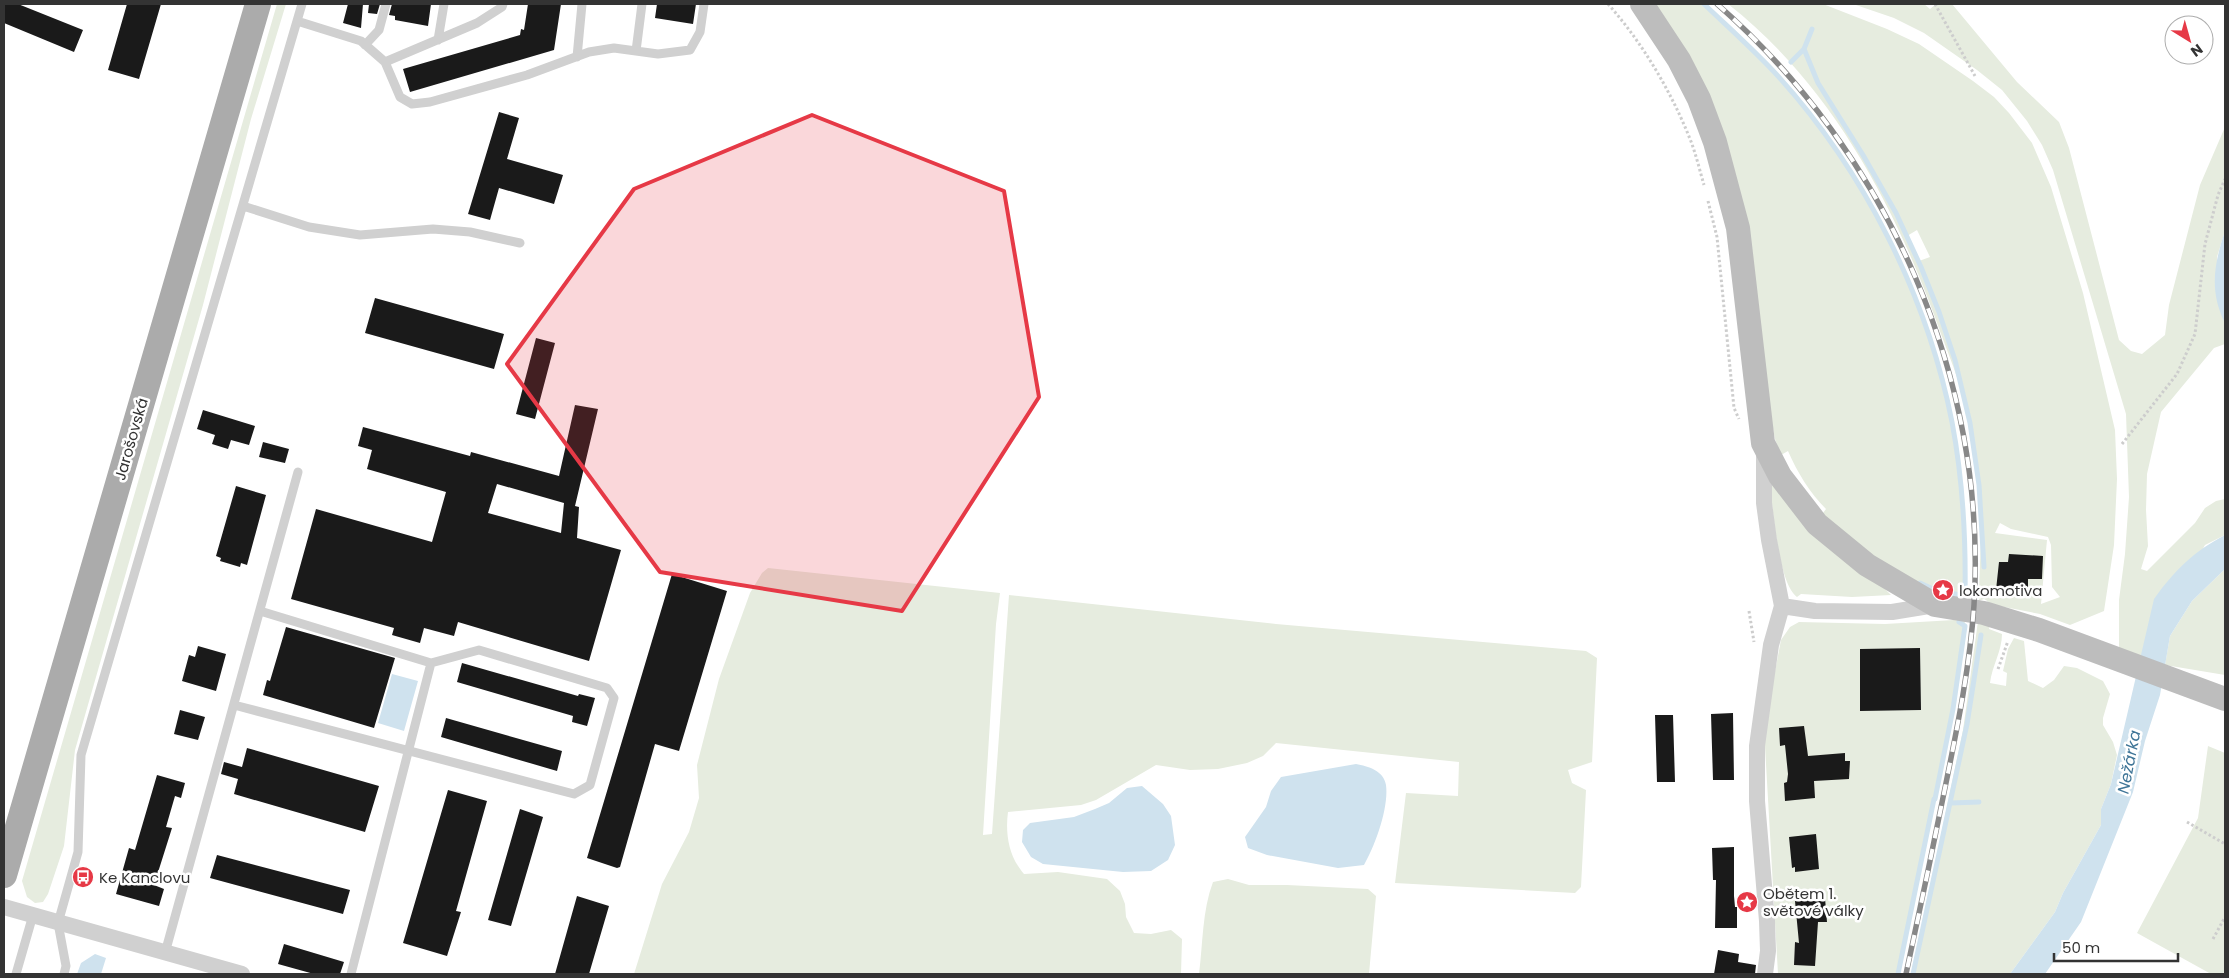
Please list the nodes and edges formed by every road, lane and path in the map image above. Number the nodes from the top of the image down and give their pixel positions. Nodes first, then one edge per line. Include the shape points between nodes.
1 (258, 4) edge
2 (302, 4) edge
3 (386, 4) edge
4 (444, 4) edge
5 (503, 4) edge
6 (582, 4) edge
7 (642, 4) edge
8 (704, 4) edge
9 (1608, 4) edge
10 (1642, 4) edge
11 (1935, 4) edge
12 (297, 20) junction
13 (438, 40) junction
14 (365, 45) junction
15 (636, 51) junction
16 (577, 57) junction
17 (385, 62) junction
18 (1975, 76) dead end
19 (2225, 179) edge
20 (243, 206) junction
21 (520, 243) dead end
22 (1741, 423) dead end
23 (1764, 443) junction
24 (2122, 444) dead end
25 (298, 472) dead end
26 (1935, 605) junction
27 (1782, 606) junction
28 (260, 612) junction
29 (2014, 623) junction
30 (431, 663) junction
31 (1998, 669) dead end
32 (2219, 697) edge
33 (234, 705) junction
34 (407, 751) junction
35 (2187, 822) dead end
36 (2225, 844) edge
37 (4, 875) edge
38 (4, 907) edge
39 (32, 915) junction
40 (2225, 917) edge
41 (58, 923) junction
42 (2214, 939) dead end
43 (165, 952) junction
44 (16, 974) edge
45 (64, 974) edge
46 (242, 974) edge
47 (351, 974) edge
48 (1765, 974) edge

1 - 37 main road, Jarošovská
2 - 12 lane
3 - 14 lane via 379,30
4 - 13 lane
5 - 13 lane via 477,23
6 - 16 lane
7 - 15 lane
8 - 15 lane via 700,32 690,50 658,54
9 - 22 path via 1662,81 1691,142 1716,237 1734,408
10 - 23 street via 1667,39 1700,99 1726,179 1738,228
11 - 18 path
12 - 14 lane
12 - 20 lane
13 - 17 lane
14 - 17 lane
15 - 16 lane via 614,48
16 - 17 lane via 509,80 412,104 400,96
19 - 24 path via 2205,244 2195,334 2176,374
20 - 21 lane via 309,227 360,236 433,229 470,232
20 - 41 lane via 81,755 78,852
23 - 26 street via 1780,476 1817,524 1867,565
23 - 27 street via 1768,540
25 - 28 lane
26 - 27 street via 1892,612 1815,611
26 - 29 street via 1973,610
27 - 48 street via 1770,644 1757,746 1757,801 1767,921
28 - 30 lane
28 - 33 lane
29 - 31 path
29 - 32 street
30 - 34 lane
30 - 34 lane via 479,650 607,688 614,698 590,785 574,794
33 - 34 lane
33 - 43 lane
34 - 47 lane
35 - 36 path
38 - 39 street
39 - 41 street
39 - 44 lane
40 - 42 path
41 - 43 street
41 - 45 lane via 66,966
43 - 46 street

